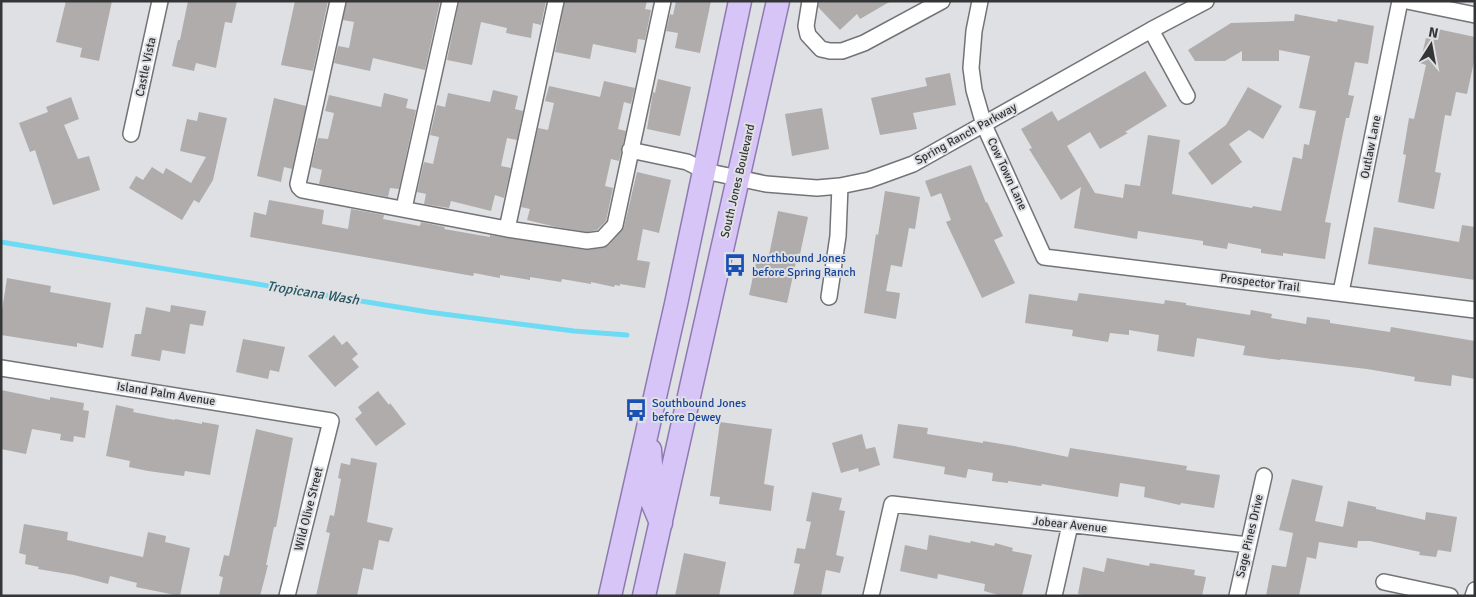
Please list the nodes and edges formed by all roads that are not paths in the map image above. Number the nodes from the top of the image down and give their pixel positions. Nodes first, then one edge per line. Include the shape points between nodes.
1 (160, 1) edge
2 (338, 1) edge
3 (450, 1) edge
4 (556, 1) edge
5 (663, 1) edge
6 (740, 1) edge
7 (778, 1) edge
8 (810, 1) edge
9 (942, 1) edge
10 (980, 1) edge
11 (1206, 1) edge
12 (1400, 1) edge
13 (1407, 1) edge
14 (1475, 15) edge
15 (1151, 30) junction
16 (1187, 96) dead end
17 (984, 125) junction
18 (131, 134) dead end
19 (630, 150) junction
20 (705, 171) junction
21 (738, 178) junction
22 (840, 186) junction
23 (404, 208) junction
24 (507, 228) junction
25 (1044, 257) joint
26 (1341, 292) junction
27 (829, 297) dead end
28 (1475, 310) edge
29 (1, 368) edge
30 (331, 421) joint
31 (648, 427) junction
32 (1264, 476) dead end
33 (661, 523) junction
34 (1070, 525) junction
35 (1248, 545) junction
36 (1384, 582) dead end
37 (1475, 590) edge
38 (287, 596) edge
39 (610, 596) edge
40 (644, 596) edge
41 (871, 596) edge
42 (1054, 596) edge
43 (1236, 596) edge
44 (1450, 596) edge
45 (1473, 596) edge

1 - 18 street, Castle Vista
2 - 23 street via 298,184 302,190
3 - 23 street
4 - 24 street
5 - 19 street
6 - 20 main road
7 - 21 main road, South Jones Boulevard
8 - 9 street via 806,26 808,35 821,49 830,51 842,51 864,43
10 - 17 street, Cow Town Lane via 971,68
11 - 15 street, Spring Ranch Parkway
12 - 26 street, Outlaw Lane
13 - 14 street
15 - 16 street
15 - 17 street, Spring Ranch Parkway
17 - 22 street, Spring Ranch Parkway via 913,164 869,180
17 - 25 street, Cow Town Lane
19 - 20 street, Spring Ranch Parkway via 687,162
19 - 24 street via 615,225 602,239 587,240
20 - 21 street, Spring Ranch Parkway
20 - 31 main road
21 - 22 street, Spring Ranch Parkway via 783,186
21 - 33 main road, South Jones Boulevard
22 - 27 street via 838,236
23 - 24 street
25 - 26 street, Prospector Trail
26 - 28 street, Prospector Trail
29 - 30 street, Island Palm Avenue
30 - 38 street, Wild Olive Street
31 - 33 main road via 652,479 650,497
31 - 39 main road
32 - 35 street, Sage Pines Drive
33 - 40 main road, South Jones Boulevard
34 - 35 street, Jobear Avenue
34 - 41 street, Jobear Avenue via 892,504
34 - 42 street
35 - 43 street, Sage Pines Drive
36 - 44 street
37 - 45 street

